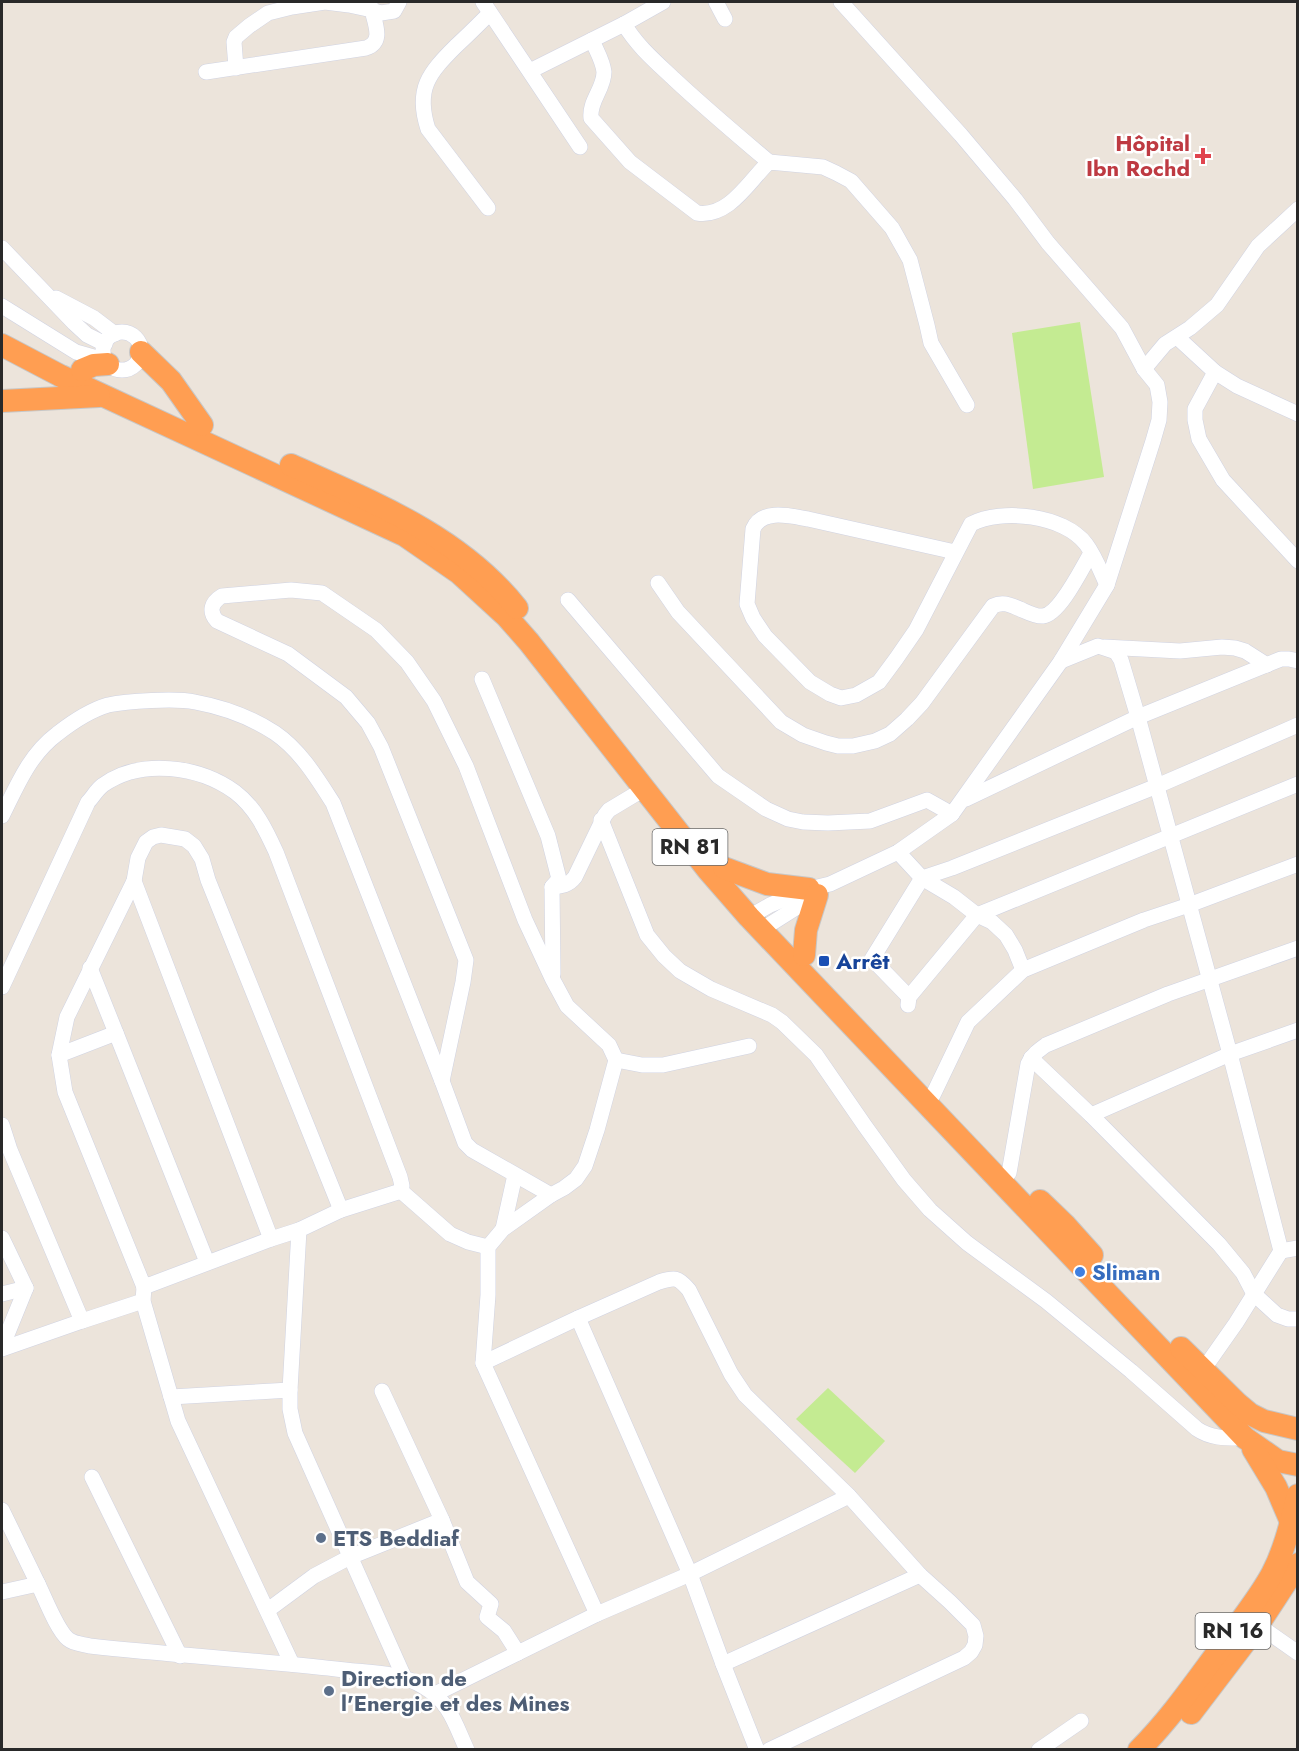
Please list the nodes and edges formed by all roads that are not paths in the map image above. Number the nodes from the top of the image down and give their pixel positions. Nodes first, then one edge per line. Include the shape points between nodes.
1 (399, 2) edge
2 (663, 2) edge
3 (716, 2) edge
4 (841, 2) edge
5 (370, 6) edge
6 (487, 7) edge
7 (725, 19) dead end
8 (624, 24) junction
9 (592, 40) junction
10 (236, 68) junction
11 (530, 70) junction
12 (206, 72) dead end
13 (580, 147) dead end
14 (769, 162) junction
15 (488, 208) dead end
16 (1298, 209) edge
17 (2, 248) edge
18 (45, 293) junction
19 (2, 306) edge
20 (58, 306) junction
21 (2, 331) edge
22 (43, 333) junction
23 (1177, 337) junction
24 (2, 345) edge
25 (107, 350) junction
26 (141, 352) junction
27 (1144, 369) junction
28 (82, 370) junction
29 (1215, 372) junction
30 (102, 395) junction
31 (2, 401) edge
32 (966, 405) dead end
33 (1298, 414) edge
34 (202, 425) junction
35 (955, 552) junction
36 (1091, 553) junction
37 (1298, 561) edge
38 (658, 583) dead end
39 (1107, 585) junction
40 (568, 600) dead end
41 (1098, 646) junction
42 (1298, 652) edge
43 (1061, 661) junction
44 (1298, 661) edge
45 (1274, 662) junction
46 (482, 679) dead end
47 (1138, 717) junction
48 (1298, 725) edge
49 (1298, 784) edge
50 (1157, 786) junction
51 (644, 789) junction
52 (963, 801) junction
53 (952, 814) junction
54 (2, 816) edge
55 (601, 820) junction
56 (1170, 838) junction
57 (898, 852) junction
58 (1298, 864) edge
59 (724, 868) junction
60 (922, 878) junction
61 (134, 881) junction
62 (552, 887) junction
63 (818, 890) junction
64 (1189, 905) junction
65 (977, 915) junction
66 (761, 920) junction
67 (1298, 948) edge
68 (804, 955) junction
69 (90, 968) junction
70 (1023, 970) junction
71 (1209, 979) junction
72 (553, 980) junction
73 (2, 987) edge
74 (1298, 1030) edge
75 (116, 1033) junction
76 (749, 1046) dead end
77 (59, 1054) junction
78 (1230, 1054) junction
79 (1030, 1058) junction
80 (616, 1060) junction
81 (442, 1081) junction
82 (933, 1095) junction
83 (1091, 1116) junction
84 (2, 1125) edge
85 (1009, 1173) junction
86 (515, 1175) junction
87 (401, 1191) junction
88 (550, 1195) junction
89 (341, 1210) junction
90 (503, 1229) junction
91 (299, 1230) junction
92 (2, 1238) edge
93 (271, 1239) junction
94 (488, 1247) junction
95 (1298, 1248) edge
96 (1281, 1251) junction
97 (207, 1262) junction
98 (26, 1288) junction
99 (2, 1294) edge
100 (143, 1294) junction
101 (1254, 1294) junction
102 (578, 1318) junction
103 (1298, 1319) edge
104 (82, 1321) junction
105 (2, 1348) edge
106 (483, 1363) junction
107 (1203, 1370) junction
108 (290, 1390) junction
109 (382, 1391) dead end
110 (171, 1397) junction
111 (1298, 1429) edge
112 (1245, 1438) junction
113 (1298, 1447) edge
114 (1298, 1463) edge
115 (92, 1477) dead end
116 (1298, 1495) edge
117 (849, 1496) junction
118 (2, 1510) edge
119 (442, 1520) junction
120 (1292, 1521) junction
121 (350, 1557) junction
122 (1298, 1564) edge
123 (690, 1574) junction
124 (920, 1575) junction
125 (38, 1584) junction
126 (2, 1592) edge
127 (268, 1610) junction
128 (597, 1614) junction
129 (1258, 1625) junction
130 (518, 1653) junction
131 (1298, 1653) edge
132 (180, 1656) junction
133 (292, 1664) junction
134 (723, 1664) junction
135 (404, 1677) junction
136 (435, 1694) junction
137 (1080, 1721) dead end
138 (466, 1749) edge
139 (757, 1749) edge
140 (769, 1749) edge
141 (1039, 1749) edge
142 (1139, 1749) edge
143 (1158, 1749) edge

1 - 5 street via 394,10 381,13
2 - 8 street
3 - 7 street
4 - 27 street via 962,135 1122,328
5 - 10 street via 325,2 268,13 236,38
5 - 10 street via 377,35 372,47
6 - 11 street
6 - 15 street via 435,67 427,81 423,102 428,129
8 - 9 street
8 - 14 street via 651,57
9 - 11 street
9 - 14 street via 604,72 591,118 630,162 698,213 716,212 730,204
10 - 12 street
11 - 13 street
14 - 32 street via 823,167 836,173 851,182 892,228 909,260 931,344
16 - 23 street via 1258,246 1218,305
17 - 18 street
18 - 20 street
18 - 25 street via 94,318
19 - 22 street
20 - 22 street via 55,325
20 - 25 street
21 - 28 highway, RN 81
22 - 25 street via 59,343
23 - 27 street via 1165,344
23 - 29 street
24 - 30 highway, RN 81
25 - 26 street via 127,333 137,340
25 - 26 street via 119,370 136,364
25 - 28 highway via 94,365
26 - 34 highway via 171,381
27 - 39 street via 1157,385 1159,420
28 - 34 highway, RN 81
29 - 33 street
29 - 37 street via 1195,409 1199,439 1223,480
30 - 31 highway
30 - 51 highway, RN 81 via 367,517 432,554 483,595 529,642
34 - 59 highway, RN 81 via 392,511 465,556 511,600
35 - 35 street via 808,519 762,518 753,529 747,604 765,636 810,682 841,698 856,695 879,682 896,659 916,630
35 - 36 street via 971,524 990,517 1018,516 1061,524 1086,543
36 - 38 street via 1058,607 1040,617 1005,604 993,606 907,719 885,737 854,746 826,743 781,722 678,612
36 - 39 street
39 - 43 street
40 - 53 street via 718,776 766,809 803,822 870,822 927,800
41 - 43 street
41 - 45 street via 1180,651 1235,648
41 - 47 street via 1116,652 1121,660
42 - 45 street
43 - 52 street
44 - 45 street
45 - 47 street
46 - 62 street via 548,836 559,879
47 - 50 street
47 - 52 street
48 - 50 street
49 - 56 street
50 - 56 street
50 - 60 street
51 - 55 street via 609,810
51 - 66 highway, RN 81 via 708,870
52 - 53 street
53 - 57 street
54 - 81 street via 28,764 40,750 56,734 107,706 193,701 237,714 276,734 314,772 333,803
55 - 62 street via 571,882
55 - 112 street via 647,935 664,956 680,971 772,1015 794,1033 816,1054 904,1180 966,1243 1046,1301 1197,1429 1208,1436
56 - 64 street
56 - 65 street
57 - 60 street
57 - 63 street
58 - 64 street
59 - 63 highway via 767,884
59 - 66 highway, RN 81
60 - 65 street
60 - 65 street via 872,958 908,1001
61 - 69 street
61 - 89 street via 141,851 153,837 185,839 194,846
61 - 93 street
62 - 72 street
63 - 66 street
63 - 68 highway via 806,930
64 - 70 street
64 - 71 street
65 - 70 street via 1006,935
66 - 68 highway, RN 81
66 - 112 highway, RN 81
67 - 71 street
68 - 82 highway, RN 81
69 - 75 street
69 - 77 street via 68,1017
70 - 82 street via 968,1022
71 - 78 street
71 - 79 street via 1047,1045
72 - 80 street via 567,1006 609,1045
72 - 81 street via 525,920 466,766 434,701 407,662 376,630 322,594 291,590 229,594 216,600 212,611 217,621 288,654 346,697 368,723 381,747 466,960
73 - 87 street via 88,802 102,786 123,774 152,769 177,769 206,776 235,792 267,831 400,1177
74 - 78 street
75 - 77 street
75 - 97 street
76 - 80 street via 663,1065
77 - 100 street via 65,1092
78 - 83 street
78 - 96 street
79 - 83 street
79 - 85 street
80 - 88 street via 585,1166 576,1179
81 - 86 street via 465,1143
82 - 85 highway, RN 81
83 - 101 street via 1219,1244 1243,1273
84 - 104 street
85 - 107 highway, RN 81 via 1066,1226
86 - 88 street
86 - 90 street
87 - 89 street
87 - 94 street via 450,1234
88 - 90 street
89 - 91 street
90 - 94 street
91 - 93 street
91 - 108 street
92 - 98 street
93 - 97 street
94 - 106 street via 489,1295
95 - 96 street
96 - 101 street
97 - 100 street
98 - 99 street
98 - 105 street
100 - 104 street
100 - 110 street
101 - 103 street via 1277,1315
101 - 107 street
102 - 106 street
102 - 117 street via 659,1282 679,1279 689,1290 744,1395
102 - 123 street
104 - 105 street
106 - 128 street
107 - 111 highway, RN 81 via 1250,1414
108 - 110 street
108 - 121 street via 295,1433
109 - 119 street
110 - 127 street via 178,1420
112 - 114 highway, RN 81 via 1278,1461
112 - 120 highway
113 - 114 highway
115 - 132 street
116 - 120 highway, RN 16
117 - 123 street
117 - 124 street
118 - 125 street
119 - 121 street
119 - 130 street via 467,1582 491,1604 487,1617 504,1631
120 - 142 highway, RN 16 via 1272,1574 1248,1610 1183,1699
121 - 127 street via 314,1576
121 - 135 street
122 - 129 highway, RN 16
123 - 128 street
123 - 134 street
124 - 134 street
124 - 140 street via 973,1626 976,1636 971,1652
125 - 126 street
125 - 132 street via 68,1639 90,1646
127 - 133 street
128 - 130 street
129 - 131 street
129 - 143 highway, RN 16 via 1185,1721
130 - 136 street
132 - 133 street
133 - 135 street
134 - 139 street
135 - 136 street
136 - 138 street via 449,1710
137 - 141 street

